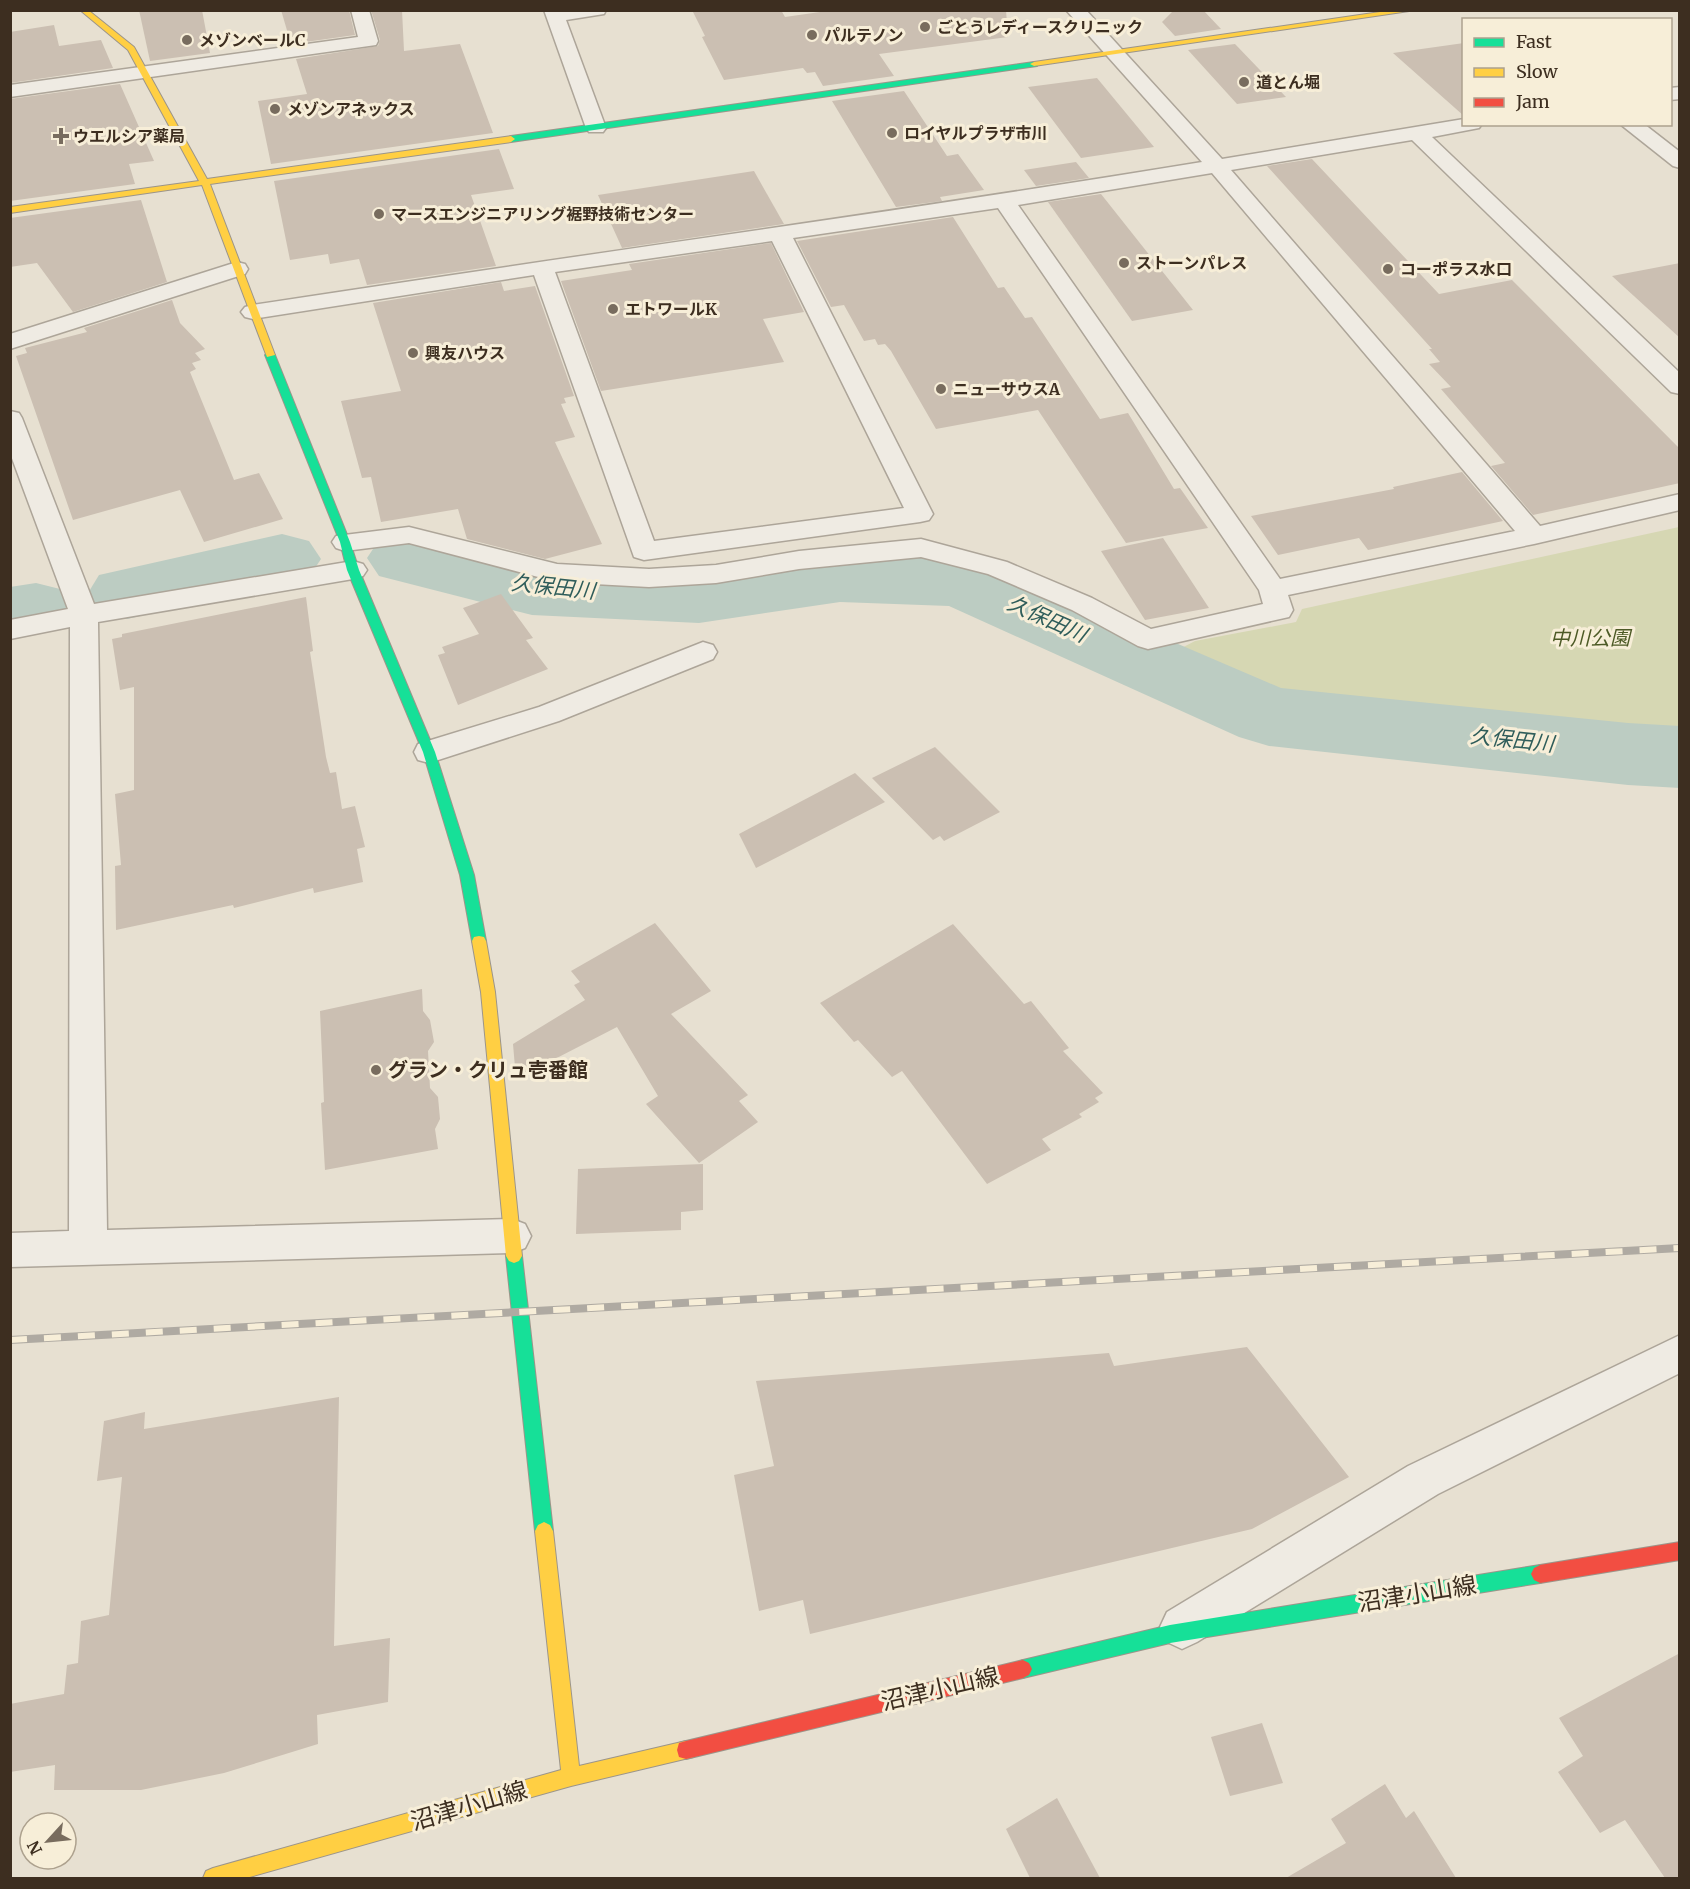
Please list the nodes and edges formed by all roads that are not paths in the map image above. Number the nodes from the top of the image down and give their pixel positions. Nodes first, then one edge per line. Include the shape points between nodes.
1 (83, 10) edge
2 (360, 10) edge
3 (597, 10) edge
4 (1075, 10) edge
5 (1413, 10) edge
6 (554, 13) edge
7 (1114, 54) junction
8 (144, 72) junction
9 (10, 91) edge
10 (1462, 126) edge
11 (1633, 126) edge
12 (596, 128) junction
13 (1417, 133) junction
14 (1680, 162) edge
15 (1216, 165) junction
16 (205, 183) junction
17 (1004, 201) junction
18 (10, 210) edge
19 (780, 234) junction
20 (542, 267) junction
21 (237, 269) junction
22 (253, 312) junction
23 (10, 342) edge
24 (1680, 387) edge
25 (10, 418) edge
26 (1680, 502) edge
27 (1534, 536) junction
28 (345, 542) junction
29 (644, 551) junction
30 (353, 570) junction
31 (650, 578) junction
32 (1273, 589) junction
33 (84, 615) junction
34 (10, 630) edge
35 (703, 652) dead end
36 (429, 752) junction
37 (512, 1236) junction
38 (88, 1249) junction
39 (10, 1250) edge
40 (1680, 1353) edge
41 (1680, 1551) edge
42 (1170, 1634) junction
43 (571, 1777) junction
44 (213, 1878) edge

1 - 8 street via 131,49
2 - 8 street via 369,41
3 - 6 street
4 - 7 street
5 - 7 street
6 - 12 street
7 - 12 street
7 - 15 street
8 - 9 street
8 - 16 street
10 - 13 street
11 - 14 street
12 - 16 street
13 - 15 street
13 - 24 street
15 - 17 street
15 - 27 street
16 - 18 street
16 - 21 street
17 - 19 street
17 - 32 street
19 - 20 street
19 - 29 street via 920,514
20 - 22 street
20 - 29 street
21 - 22 street
21 - 23 street
22 - 28 street
25 - 33 street
26 - 27 street
27 - 32 street
28 - 30 street
28 - 31 street via 409,535 557,573
29 - 31 street
30 - 33 street
30 - 36 street
31 - 32 street via 716,574 799,560 921,548 997,568 1082,604 1148,639 1279,610
33 - 34 street
33 - 38 street
35 - 36 street via 549,714
36 - 37 street via 467,875 488,992
37 - 38 street
37 - 43 street
38 - 39 street
40 - 42 street via 1423,1480
41 - 42 street, 沼津小山線
42 - 43 street, 沼津小山線
43 - 44 street, 沼津小山線

